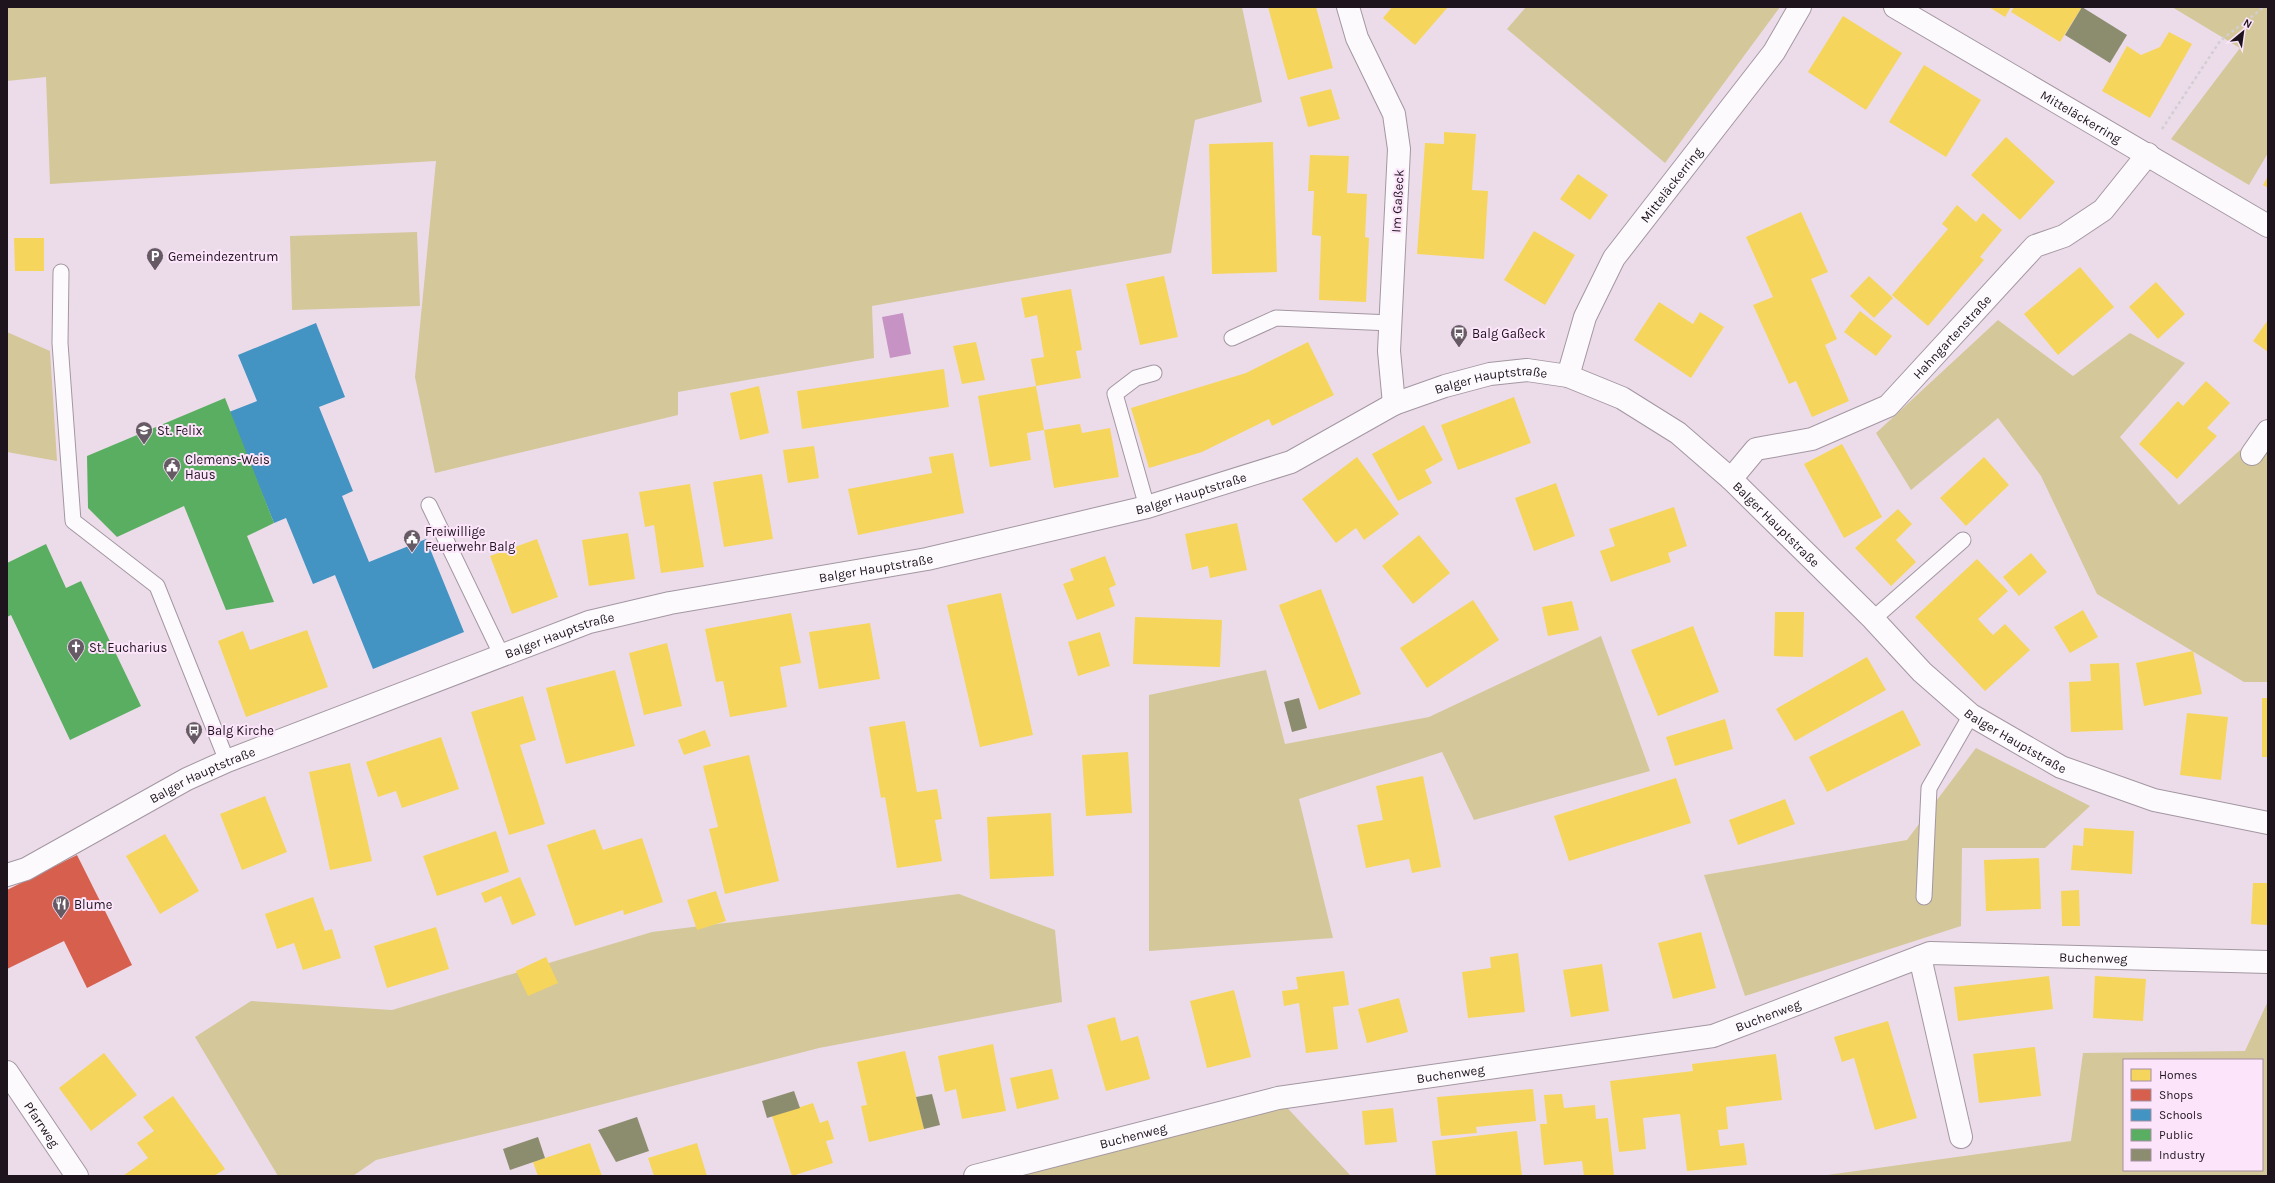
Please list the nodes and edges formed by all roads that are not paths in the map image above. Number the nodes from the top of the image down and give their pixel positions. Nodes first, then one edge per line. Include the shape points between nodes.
1 (1348, 7) edge
2 (1800, 7) edge
3 (1895, 7) edge
4 (2148, 154) junction
5 (2268, 226) edge
6 (60, 272) dead end
7 (1391, 323) junction
8 (1232, 338) dead end
9 (1154, 373) dead end
10 (1568, 376) junction
11 (1394, 404) junction
12 (2268, 431) edge
13 (2252, 454) dead end
14 (1731, 479) junction
15 (430, 505) dead end
16 (1147, 507) junction
17 (1963, 540) dead end
18 (1873, 619) junction
19 (502, 656) junction
20 (1971, 715) junction
21 (227, 761) junction
22 (2268, 823) edge
23 (7, 875) edge
24 (1924, 897) dead end
25 (1920, 957) junction
26 (2268, 962) edge
27 (7, 1072) edge
28 (1961, 1137) dead end
29 (77, 1176) edge
30 (975, 1176) edge

1 - 7 street, Im Gaßeck via 1357,38 1394,114 1400,149
2 - 10 street, Mitteläckerring via 1774,52 1614,258 1585,317
3 - 4 street, Mitteläckerring
4 - 5 street, Mitteläckerring
4 - 14 street, Hahngartenstraße via 2103,210 2064,236 2035,246 1888,406 1812,440 1756,449
6 - 21 lane via 60,343 73,521 157,586
7 - 8 lane via 1276,318
7 - 11 street, Im Gaßeck via 1389,351
9 - 16 lane via 1136,378 1115,394
10 - 11 street, Balger Hauptstraße via 1527,370 1490,374
10 - 14 street, Balger Hauptstraße via 1622,398 1678,433
11 - 16 street, Balger Hauptstraße via 1291,462
12 - 13 street
14 - 18 street, Balger Hauptstraße
15 - 19 lane
16 - 19 street, Balger Hauptstraße via 927,558 670,603 589,622
17 - 18 lane
18 - 20 street, Balger Hauptstraße via 1922,672
19 - 21 street, Balger Hauptstraße
20 - 22 street, Balger Hauptstraße via 2061,768 2154,800
20 - 24 lane via 1929,788
21 - 23 street, Balger Hauptstraße via 187,779 26,869
25 - 26 street, Buchenweg via 1930,953
25 - 28 street
25 - 30 street, Buchenweg via 1713,1036 1278,1098
27 - 29 street, Pfarrweg

